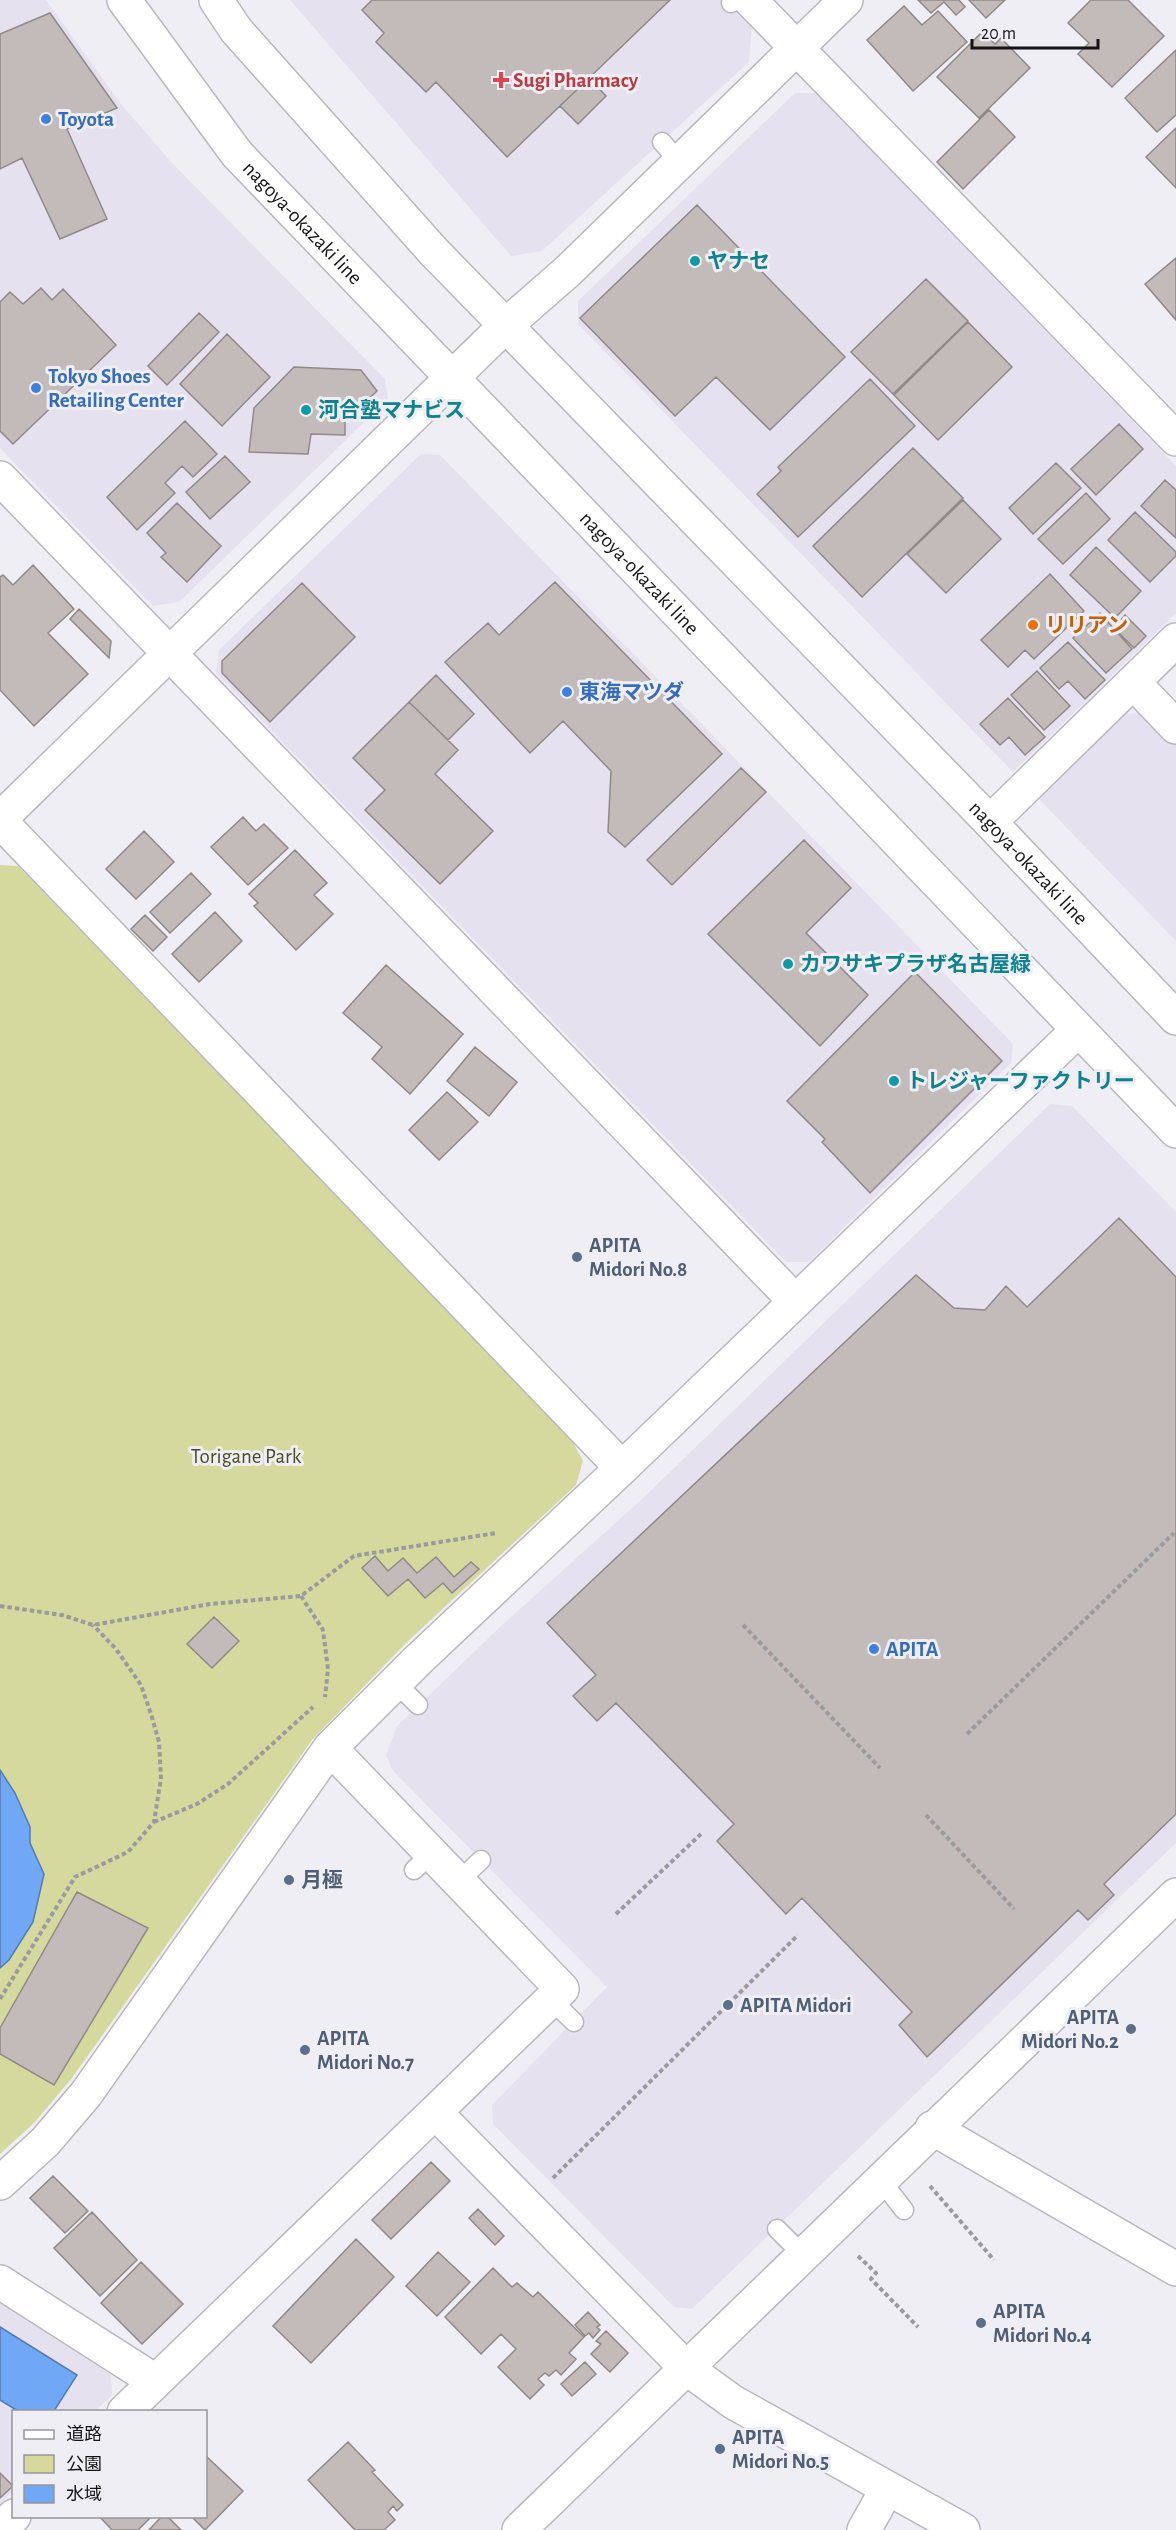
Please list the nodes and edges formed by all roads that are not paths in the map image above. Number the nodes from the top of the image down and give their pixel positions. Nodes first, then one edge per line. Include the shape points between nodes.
1 (124, 0) edge
2 (216, 0) edge
3 (846, 0) edge
4 (738, 1) edge
5 (795, 48) junction
6 (505, 326) junction
7 (452, 377) junction
8 (1176, 439) edge
9 (0, 478) edge
10 (1176, 640) edge
11 (169, 652) junction
12 (1133, 682) junction
13 (1176, 727) edge
14 (0, 820) edge
15 (990, 822) junction
16 (1176, 1017) edge
17 (1078, 1030) junction
18 (1176, 1131) edge
19 (795, 1301) junction
20 (622, 1468) junction
21 (395, 1682) junction
22 (418, 1706) dead end
23 (330, 1748) junction
24 (1176, 1895) edge
25 (435, 2112) junction
26 (933, 2128) junction
27 (879, 2180) junction
28 (0, 2183) edge
29 (904, 2210) dead end
30 (777, 2229) dead end
31 (803, 2255) junction
32 (1175, 2278) edge
33 (0, 2282) edge
34 (686, 2368) junction
35 (155, 2381) junction
36 (126, 2410) edge
37 (887, 2489) junction
38 (13, 2518) edge
39 (964, 2524) edge
40 (0, 2530) edge
41 (519, 2530) edge
42 (864, 2530) edge

1 - 7 street, nagoya-okazaki line via 237,154
2 - 6 street, nagoya-okazaki line via 236,30
3 - 5 street
4 - 5 street
5 - 6 street via 670,152 568,272
5 - 8 street
6 - 7 street
6 - 15 street, nagoya-okazaki line
7 - 11 street
7 - 17 street, nagoya-okazaki line
9 - 11 street
10 - 12 street
11 - 14 street
11 - 19 street
12 - 13 street
12 - 15 street
14 - 20 street
15 - 16 street, nagoya-okazaki line
17 - 18 street, nagoya-okazaki line
17 - 19 street
19 - 20 street via 728,1353 678,1402
20 - 21 street
21 - 22 lane
21 - 23 street
23 - 25 street via 423,1861 470,1870 561,1989 562,2011
23 - 28 street via 92,2101
24 - 26 street
25 - 34 street
25 - 35 street via 255,2271
26 - 27 street
26 - 32 street via 1095,2213
27 - 29 lane
27 - 31 street
30 - 31 lane
31 - 34 street
33 - 35 street
34 - 37 street via 733,2402
34 - 41 street
35 - 36 street
37 - 39 street
37 - 42 street
38 - 40 street

